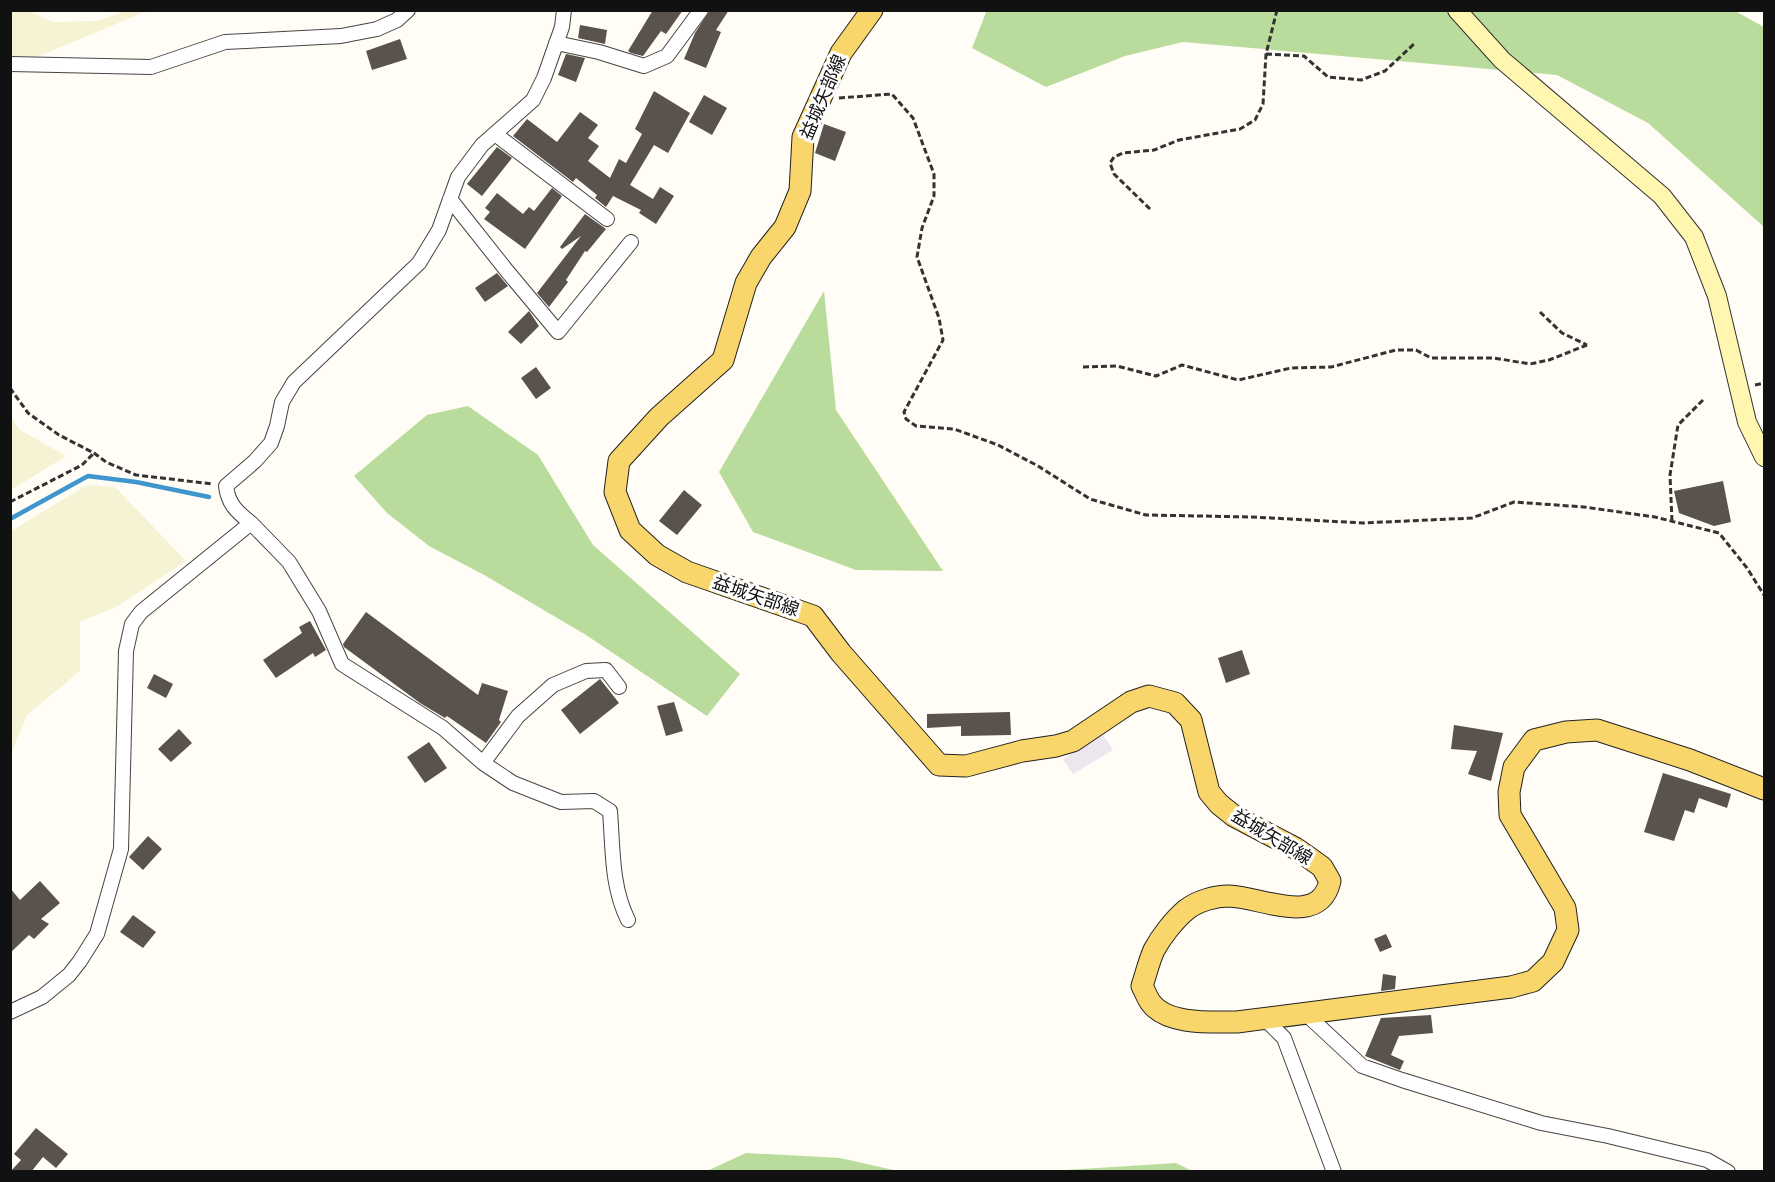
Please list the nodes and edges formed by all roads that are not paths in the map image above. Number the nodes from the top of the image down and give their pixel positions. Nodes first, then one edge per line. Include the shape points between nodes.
1 (408, 10) edge
2 (564, 10) edge
3 (701, 10) edge
4 (872, 10) edge
5 (1457, 10) edge
6 (556, 43) junction
7 (10, 64) edge
8 (495, 134) junction
9 (450, 199) junction
10 (607, 219) dead end
11 (631, 242) dead end
12 (1764, 457) edge
13 (251, 523) junction
14 (619, 687) dead end
15 (483, 763) junction
16 (1764, 789) edge
17 (628, 920) dead end
18 (11, 1012) edge
19 (1306, 1014) junction
20 (1266, 1020) junction
21 (1334, 1172) edge
22 (1728, 1172) edge

1 - 7 street via 398,20 376,29 341,36 225,42 151,67
2 - 6 street
3 - 6 street via 667,56 644,66
4 - 20 main road, 益城矢部線 via 841,52 803,137 800,191 784,226 746,283 723,360 659,417 619,461 615,492 630,530 657,555 687,572 813,616 841,654 939,765 966,766 1073,741 1131,702 1149,696 1175,703 1191,720 1209,792 1219,804 1295,848 1322,867 1330,880 1319,902 1301,908 1229,896 1208,899 1187,910 1154,950 1142,986 1151,1004 1170,1017 1204,1022
5 - 12 street via 1502,60 1662,196 1694,237 1717,296 1748,422
6 - 8 street via 533,100
8 - 9 street via 458,177
8 - 10 street
9 - 11 street via 558,332
9 - 13 street via 440,230 419,263 294,382 282,402 271,443 226,486 235,510
13 - 15 street via 289,562 319,611 342,664 442,728
13 - 18 street via 141,612 132,624 126,651 121,849 97,934 69,975 42,997
14 - 15 street via 606,670 586,670 553,685 518,716
15 - 17 street via 513,783 561,802 594,801 609,811 615,878 620,905
16 - 19 main road, 益城矢部線 via 1597,730 1534,740 1514,767 1510,814 1565,908 1568,930 1552,962 1533,981 1511,987
19 - 20 main road, 益城矢部線
19 - 22 street via 1362,1066 1541,1123 1707,1160
20 - 21 street via 1284,1038

